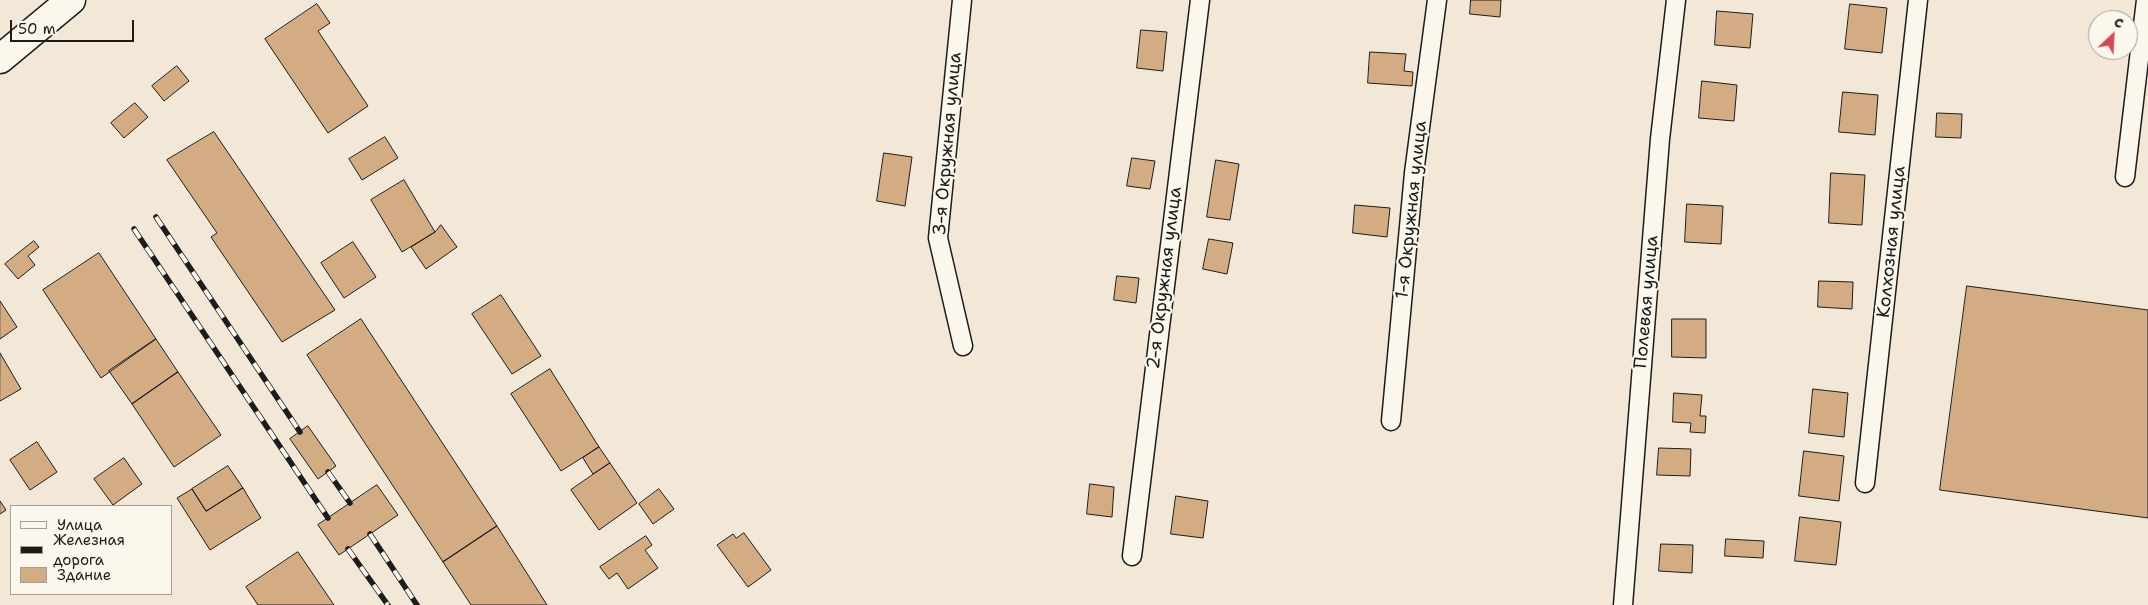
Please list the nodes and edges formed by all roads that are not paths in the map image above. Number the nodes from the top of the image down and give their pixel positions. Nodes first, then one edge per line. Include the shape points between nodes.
1 (71, 0) edge
2 (962, 0) edge
3 (1200, 0) edge
4 (1437, 0) edge
5 (1676, 0) edge
6 (1918, 0) edge
7 (2146, 0) edge
8 (0, 59) edge
9 (2125, 177) dead end
10 (963, 346) dead end
11 (1391, 421) dead end
12 (1865, 483) dead end
13 (1132, 556) dead end
14 (1623, 605) edge

1 - 8 highway
2 - 10 street, 3-я Окружная улица via 938,238
3 - 13 street, 2-я Окружная улица
4 - 11 street, 1-я Окружная улица via 1414,173
5 - 14 street, Полевая улица via 1660,139
6 - 12 street, Колхозная улица
7 - 9 street

